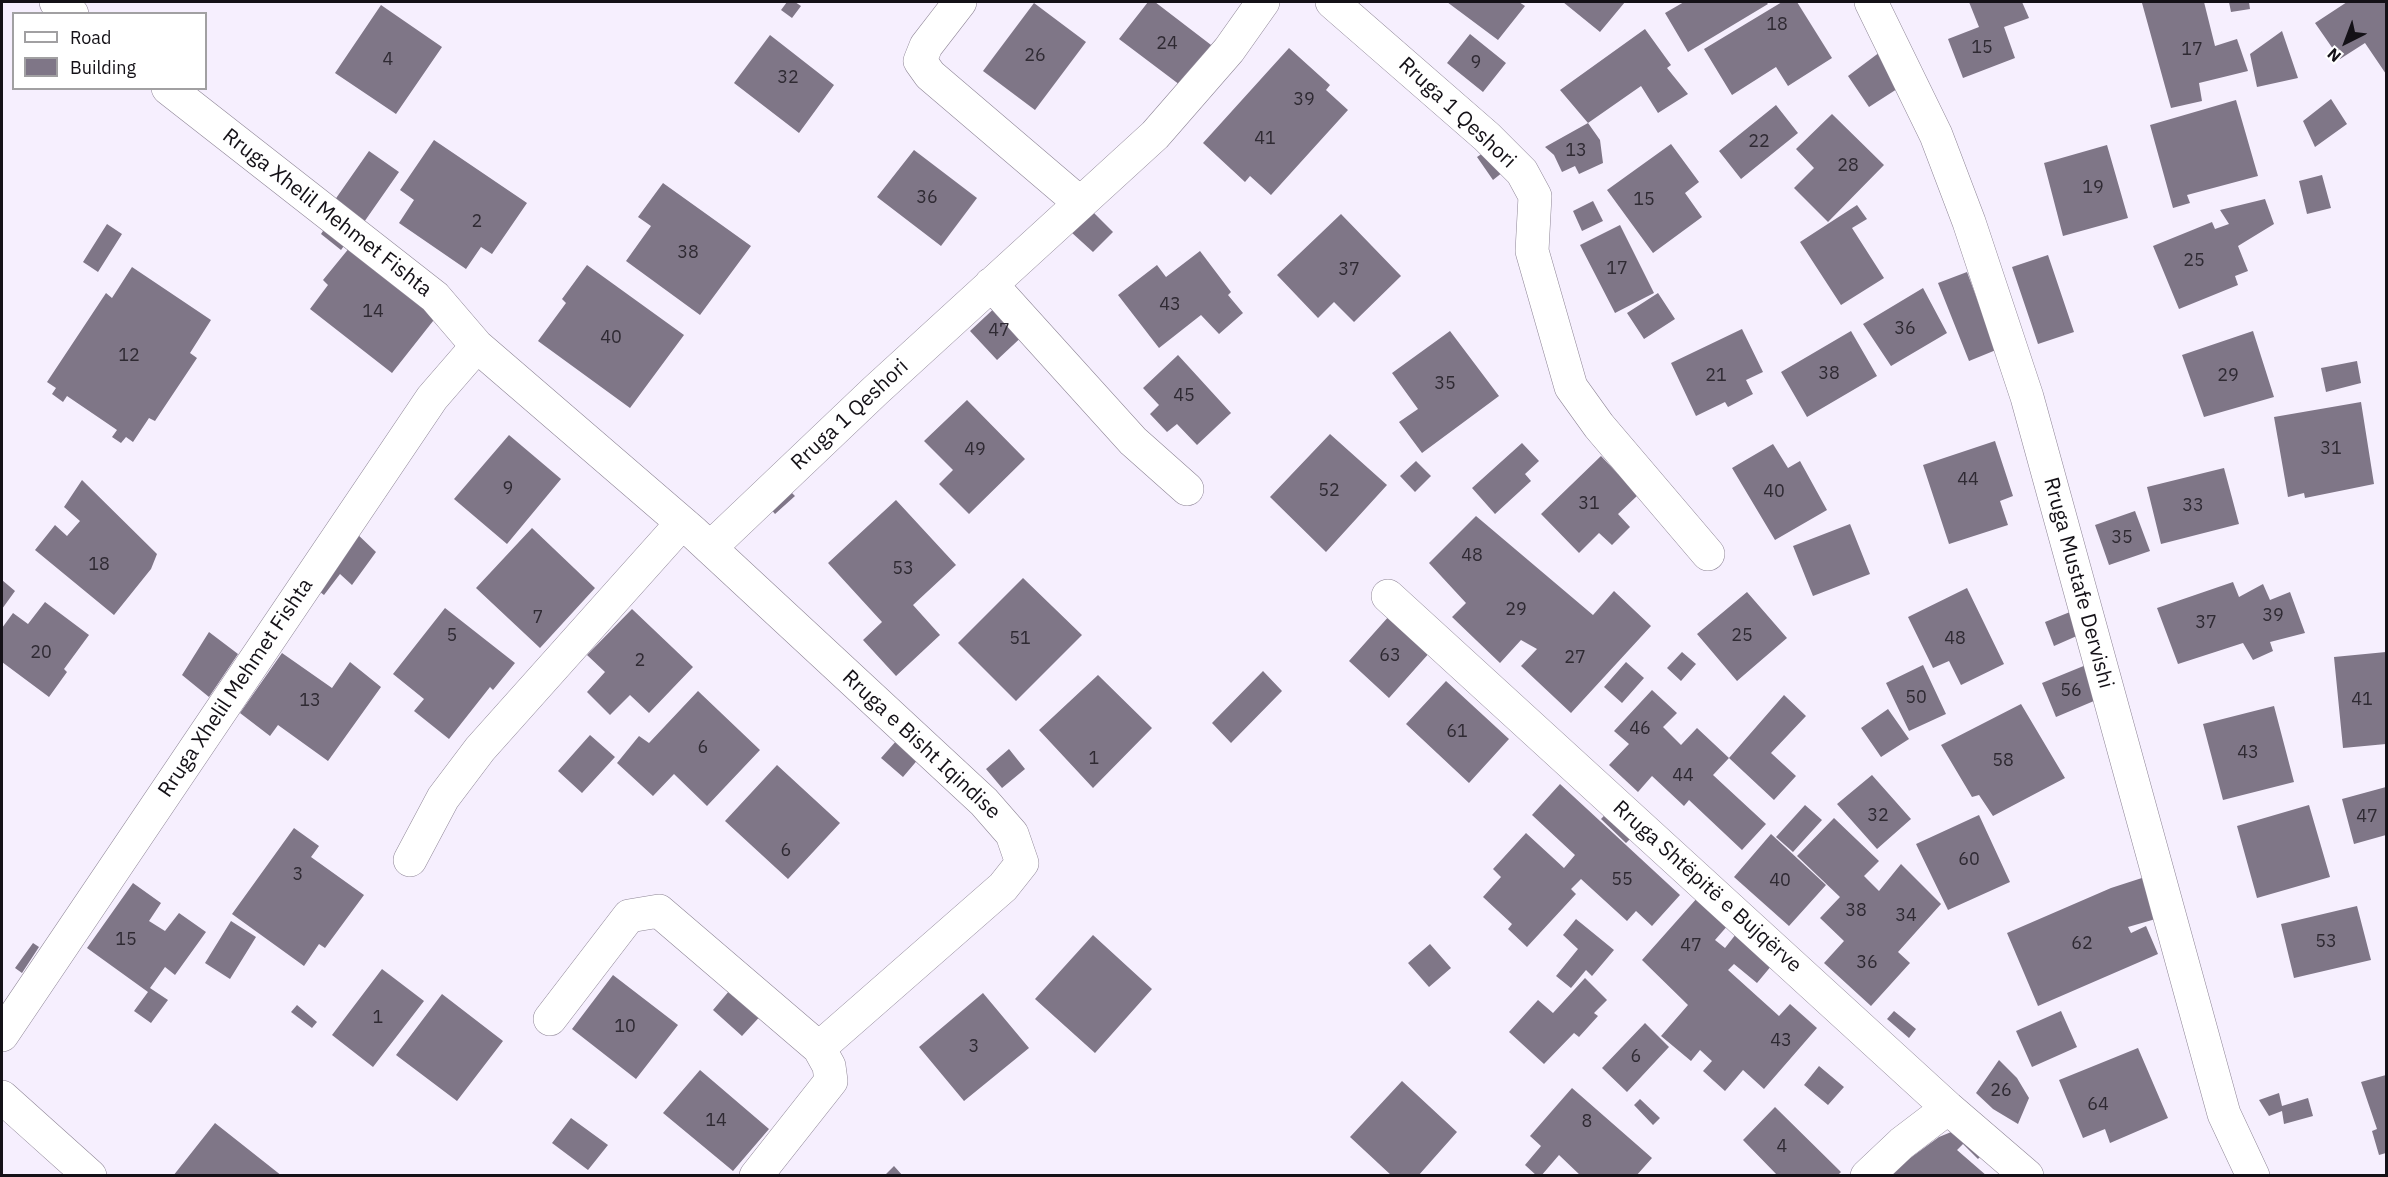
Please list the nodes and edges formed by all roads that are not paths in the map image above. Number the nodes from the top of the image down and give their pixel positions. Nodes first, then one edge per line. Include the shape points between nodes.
1 (56, 2) edge
2 (960, 2) edge
3 (1263, 2) edge
4 (1332, 2) edge
5 (1872, 2) edge
6 (69, 12) edge
7 (171, 90) edge
8 (1080, 203) junction
9 (991, 284) junction
10 (477, 346) junction
11 (1187, 489) dead end
12 (682, 523) junction
13 (710, 548) junction
14 (1708, 554) dead end
15 (1388, 596) dead end
16 (410, 860) dead end
17 (550, 1019) dead end
18 (2, 1035) edge
19 (819, 1048) junction
20 (2, 1097) edge
21 (1948, 1108) junction
22 (90, 1176) edge
23 (756, 1176) edge
24 (1867, 1176) edge
25 (2027, 1176) edge
26 (2253, 1176) edge

1 - 6 street
2 - 8 street via 926,46 920,61 930,75
3 - 8 street, Rruga 1 Qeshori via 1229,50 1155,135
4 - 14 street, Rruga 1 Qeshori via 1522,172 1535,196 1532,251 1571,387 1599,426
5 - 26 street, Rruga Mustafe Dervishi via 1936,135 2027,397 2224,1114
7 - 10 street, Rruga Xhelil Mehmet Fishta via 435,297
8 - 9 street, Rruga 1 Qeshori
9 - 11 street via 1133,441
9 - 13 street, Rruga 1 Qeshori
10 - 12 street, Rruga Xhelil Mehmet Fishta
10 - 18 street, Rruga Xhelil Mehmet Fishta via 432,398
12 - 13 street, Rruga Xhelil Mehmet Fishta
12 - 16 street via 480,749 444,798
13 - 19 street, Rruga e Bisht Iqindise via 984,802 1012,834 1022,863 1003,887
15 - 21 street, Rruga Shtëpitë e Bujqërve
17 - 19 street via 629,916 659,911
19 - 23 street via 829,1066 831,1081
20 - 22 street
21 - 24 street
21 - 25 street, Rruga Shtëpitë e Bujqërve

